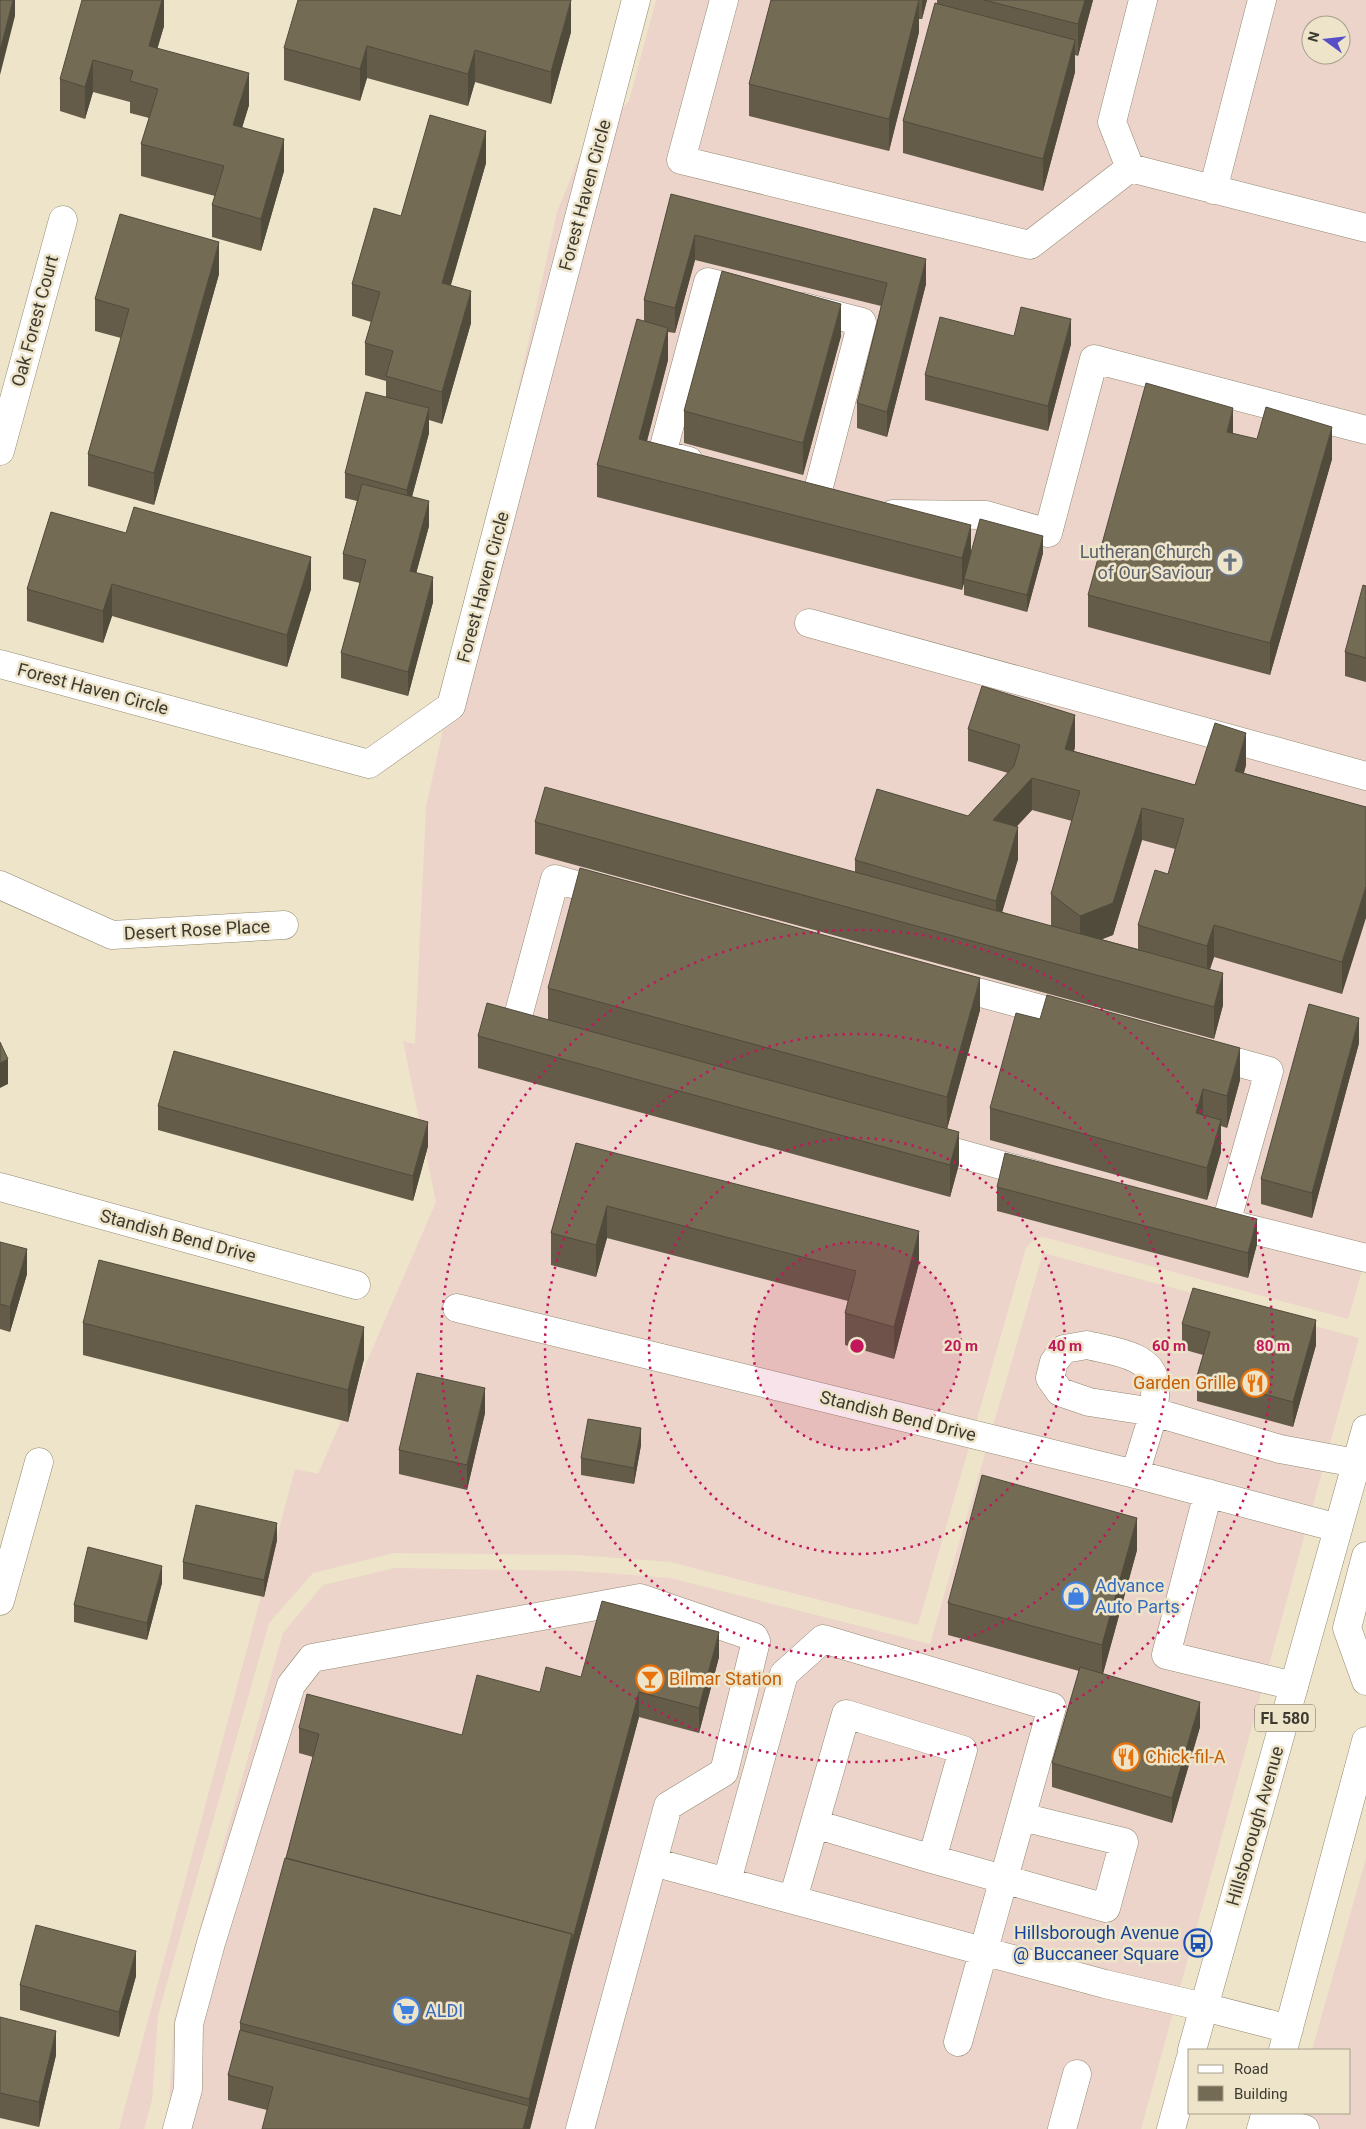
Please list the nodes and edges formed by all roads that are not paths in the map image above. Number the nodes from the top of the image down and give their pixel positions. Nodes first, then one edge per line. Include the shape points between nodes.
1 (636, 0) edge
2 (724, 0) edge
3 (1143, 0) edge
4 (1262, 0) edge
5 (1130, 168) junction
6 (1213, 190) junction
7 (63, 220) dead end
8 (1366, 228) edge
9 (1366, 430) edge
10 (0, 451) edge
11 (711, 466) edge
12 (809, 623) dead end
13 (0, 664) edge
14 (1366, 776) edge
15 (0, 885) edge
16 (632, 900) edge
17 (284, 925) dead end
18 (922, 978) edge
19 (1105, 1027) edge
20 (555, 1042) edge
21 (1182, 1047) edge
22 (896, 1136) edge
23 (1056, 1180) edge
24 (0, 1188) edge
25 (1198, 1215) edge
26 (1226, 1223) junction
27 (1366, 1258) edge
28 (356, 1286) dead end
29 (457, 1308) dead end
30 (1366, 1429) edge
31 (38, 1462) dead end
32 (1356, 1464) junction
33 (1135, 1474) junction
34 (1208, 1493) junction
35 (1338, 1528) junction
36 (1366, 1556) edge
37 (0, 1601) edge
38 (1366, 1681) edge
39 (1294, 1686) junction
40 (1366, 1741) edge
41 (1022, 1818) junction
42 (815, 1824) junction
43 (932, 1859) junction
44 (652, 1862) junction
45 (1003, 1880) junction
46 (727, 1881) junction
47 (794, 1899) junction
48 (982, 1950) junction
49 (1204, 2007) junction
50 (1286, 2040) edge
51 (958, 2042) dead end
52 (1192, 2049) edge
53 (1188, 2067) edge
54 (1077, 2074) dead end
55 (1264, 2120) edge
56 (177, 2129) edge
57 (580, 2129) edge
58 (1062, 2129) edge
59 (1171, 2129) edge
60 (1305, 2129) edge

1 - 13 street, Forest Haven Circle via 452,706 369,764
2 - 5 street via 681,160 1030,245
3 - 5 street via 1112,122
4 - 6 street
5 - 6 street
6 - 8 street
7 - 10 street, Oak Forest Court
9 - 11 street via 1094,359 1048,533 986,515 893,514 807,491 862,322 708,282 662,454
12 - 14 street
15 - 17 street, Desert Rose Place via 112,935
16 - 20 street via 555,879 514,1031
18 - 19 street
21 - 26 street via 1270,1071
22 - 23 street
24 - 28 street, Standish Bend Drive
25 - 26 street
26 - 27 street
29 - 33 street, Standish Bend Drive
30 - 32 street, Hillsborough Avenue / FL 580
31 - 37 street
32 - 33 street via 1280,1449 1154,1412
32 - 35 street, Hillsborough Avenue / FL 580
33 - 34 street, Standish Bend Drive
34 - 35 street, Standish Bend Drive
34 - 39 street via 1166,1656
35 - 39 street, Hillsborough Avenue / FL 580
36 - 38 street via 1347,1628
39 - 49 street, Hillsborough Avenue / FL 580
40 - 50 street
41 - 45 street
41 - 45 street via 1124,1842 1106,1908
41 - 46 street via 1052,1707 823,1639 784,1674
42 - 43 street
42 - 43 street via 846,1714 963,1750
42 - 47 street
43 - 45 street
44 - 46 street
44 - 56 street via 668,1806 724,1772 756,1640 754,1637 640,1598 312,1658 291,1685 211,1943 189,2024 188,2088
44 - 57 street
45 - 48 street
46 - 47 street
47 - 48 street
48 - 49 street
48 - 51 street
49 - 50 street
49 - 52 street, Hillsborough Avenue / FL 580
53 - 59 street
54 - 58 street
55 - 60 street

